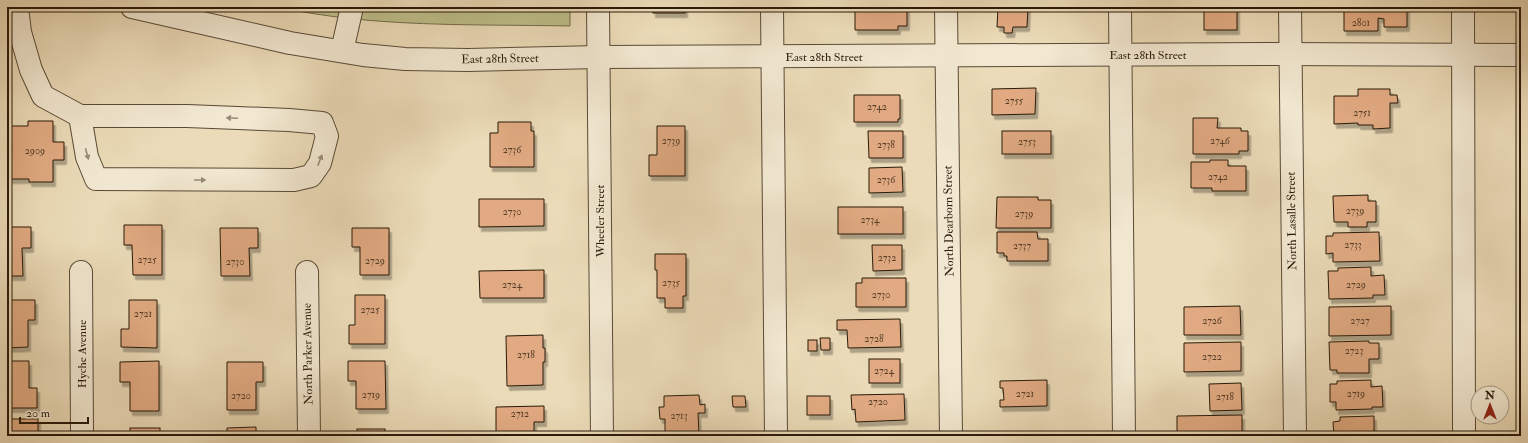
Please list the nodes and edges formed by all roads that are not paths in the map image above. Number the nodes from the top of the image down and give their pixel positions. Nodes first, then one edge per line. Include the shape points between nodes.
1 (17, 7) edge
2 (132, 7) edge
3 (352, 7) edge
4 (598, 7) edge
5 (772, 7) edge
6 (946, 7) edge
7 (1120, 7) edge
8 (1290, 7) edge
9 (1463, 7) edge
10 (342, 51) junction
11 (1290, 54) junction
12 (1121, 55) junction
13 (1462, 55) junction
14 (947, 56) junction
15 (1521, 56) edge
16 (772, 57) junction
17 (599, 58) junction
18 (80, 116) junction
19 (81, 272) dead end
20 (307, 272) dead end
21 (82, 436) edge
22 (309, 436) edge
23 (602, 436) edge
24 (776, 436) edge
25 (951, 436) edge
26 (1124, 436) edge
27 (1294, 436) edge
28 (1464, 436) edge

1 - 18 street via 31,70 43,96
2 - 10 street, East 28th Street via 290,43
3 - 10 street
4 - 17 street, Wheeler Street
5 - 16 street
6 - 14 street, North Dearborn Street
7 - 12 street
8 - 11 street, North Lasalle Street
9 - 13 street
10 - 17 street, East 28th Street via 405,59
11 - 12 street, East 28th Street
11 - 13 street, East 28th Street
11 - 27 street, North Lasalle Street
12 - 14 street, East 28th Street
12 - 26 street
13 - 15 street, East 28th Street
13 - 28 street
14 - 16 street, East 28th Street
14 - 25 street, North Dearborn Street
16 - 17 street, East 28th Street
16 - 24 street
17 - 23 street, Wheeler Street
18 -> 18 street via 87,157 96,179 294,180 311,176 320,163 328,136 322,123 289,120 187,116
19 - 21 street, Hyche Avenue
20 - 22 street, North Parker Avenue

